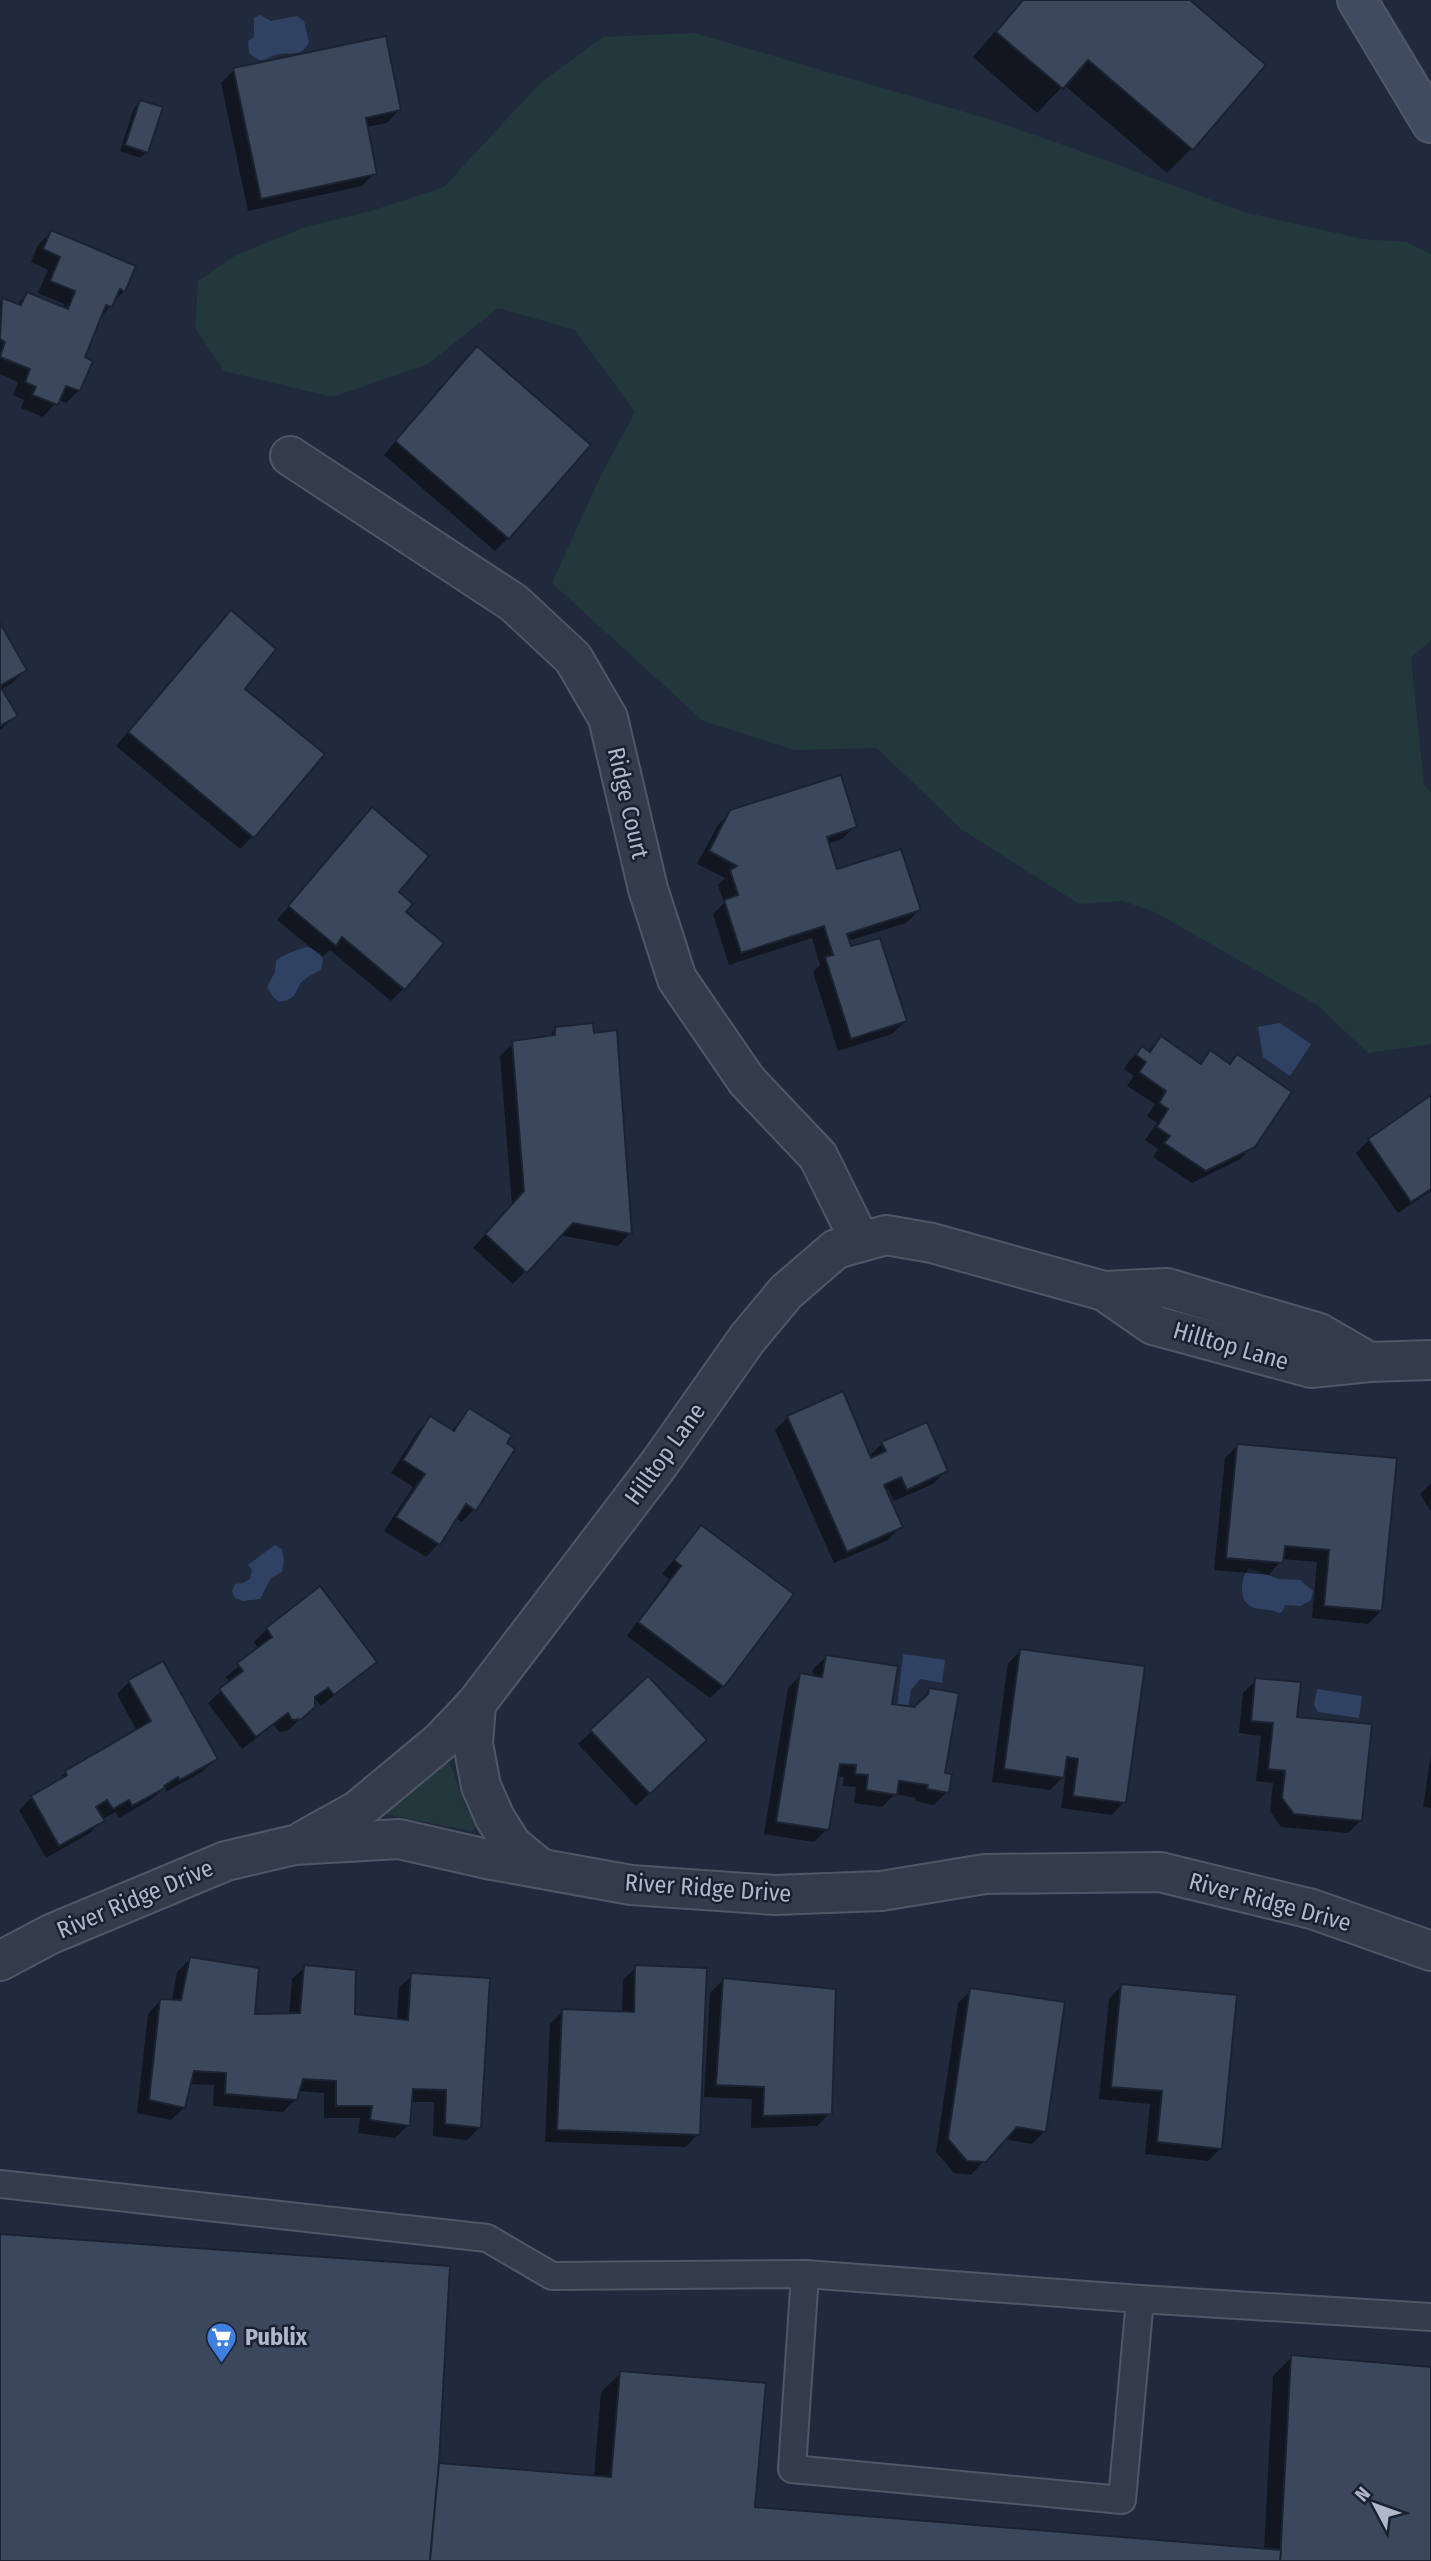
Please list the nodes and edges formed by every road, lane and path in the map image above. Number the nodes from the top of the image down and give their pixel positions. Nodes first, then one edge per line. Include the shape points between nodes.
1 (1357, 0) edge
2 (1431, 123) edge
3 (290, 456) dead end
4 (860, 1241) junction
5 (1431, 1360) edge
6 (476, 1704) junction
7 (294, 1845) junction
8 (540, 1868) junction
9 (1431, 1951) edge
10 (0, 1961) edge
11 (0, 2184) edge
12 (805, 2274) junction
13 (1140, 2299) junction
14 (1431, 2317) edge

1 - 2 street
3 - 4 street, Ridge Court via 514,603 573,658 608,718 648,889 677,979 747,1081 818,1156
4 - 5 street, Hilltop Lane via 886,1235 932,1243 1104,1291 1167,1289 1319,1333 1368,1363
4 - 6 street, Hilltop Lane via 836,1249 770,1311
6 - 7 street, Hilltop Lane via 441,1741 358,1810
6 - 8 street via 473,1745 481,1786 512,1844
7 - 8 street, River Ridge Drive via 398,1839
7 - 10 street, River Ridge Drive via 226,1861 51,1934
8 - 9 street, River Ridge Drive via 631,1885 775,1895 881,1891 985,1874 1160,1872 1312,1909
11 - 12 lane via 487,2238 552,2276
12 - 13 lane
12 - 13 lane via 792,2469 1122,2500
13 - 14 lane

